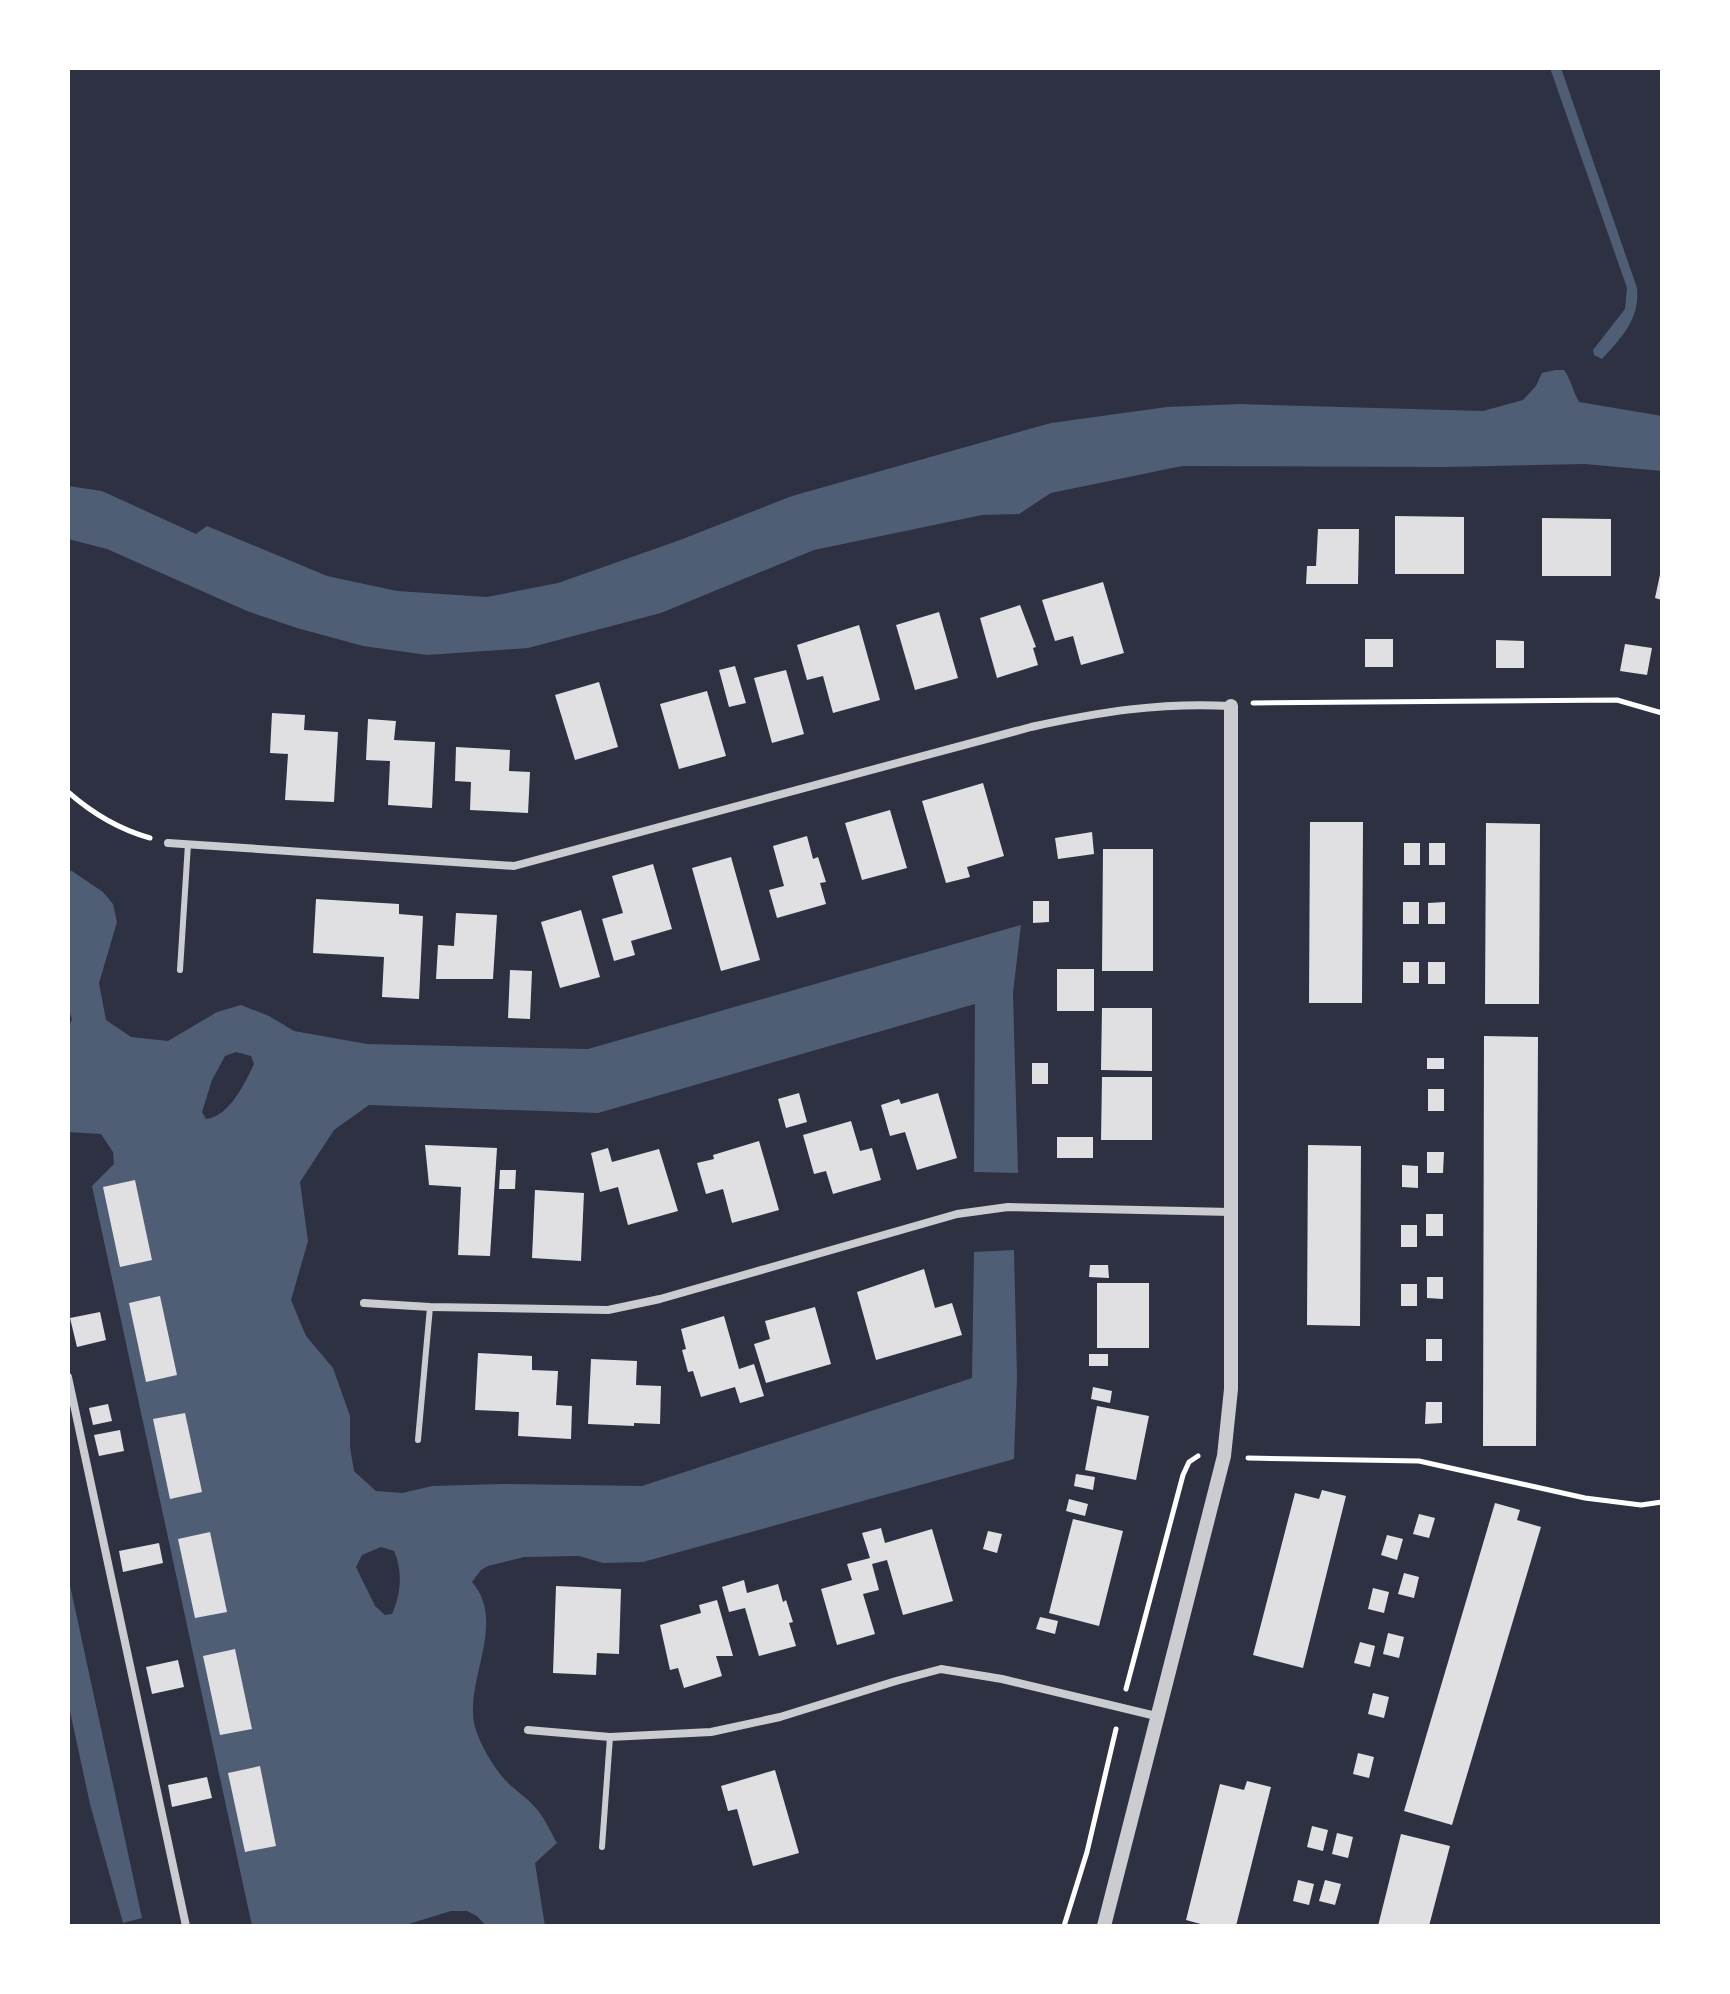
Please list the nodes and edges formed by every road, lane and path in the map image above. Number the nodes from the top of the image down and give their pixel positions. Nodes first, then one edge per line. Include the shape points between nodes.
1 (1231, 706) junction
2 (1662, 713) edge
3 (68, 792) edge
4 (168, 843) joint
5 (188, 844) junction
6 (180, 970) dead end
7 (1231, 1212) junction
8 (364, 1303) dead end
9 (430, 1307) junction
10 (68, 1377) edge
11 (418, 1440) dead end
12 (1224, 1456) junction
13 (1662, 1502) edge
14 (1121, 1708) junction
15 (1156, 1716) junction
16 (528, 1730) dead end
17 (610, 1737) junction
18 (602, 1847) dead end
19 (186, 1926) edge
20 (1064, 1926) edge
21 (1104, 1926) edge

1 - 2 path via 1617,700
1 - 5 street via 1192,703 1113,710 1031,727 514,866
1 - 7 street
3 - 4 path via 124,831
4 - 5 street
5 - 6 lane
7 - 9 street via 1008,1207 957,1214 608,1310
7 - 12 street via 1231,1389
8 - 9 street
9 - 11 lane
10 - 19 street
12 - 13 path via 1419,1461 1585,1498 1641,1505
12 - 14 path via 1197,1456 1183,1475
12 - 15 street
14 - 15 street
14 - 17 street via 941,1669 711,1732
14 - 20 path
15 - 21 street
16 - 17 street
17 - 18 lane

